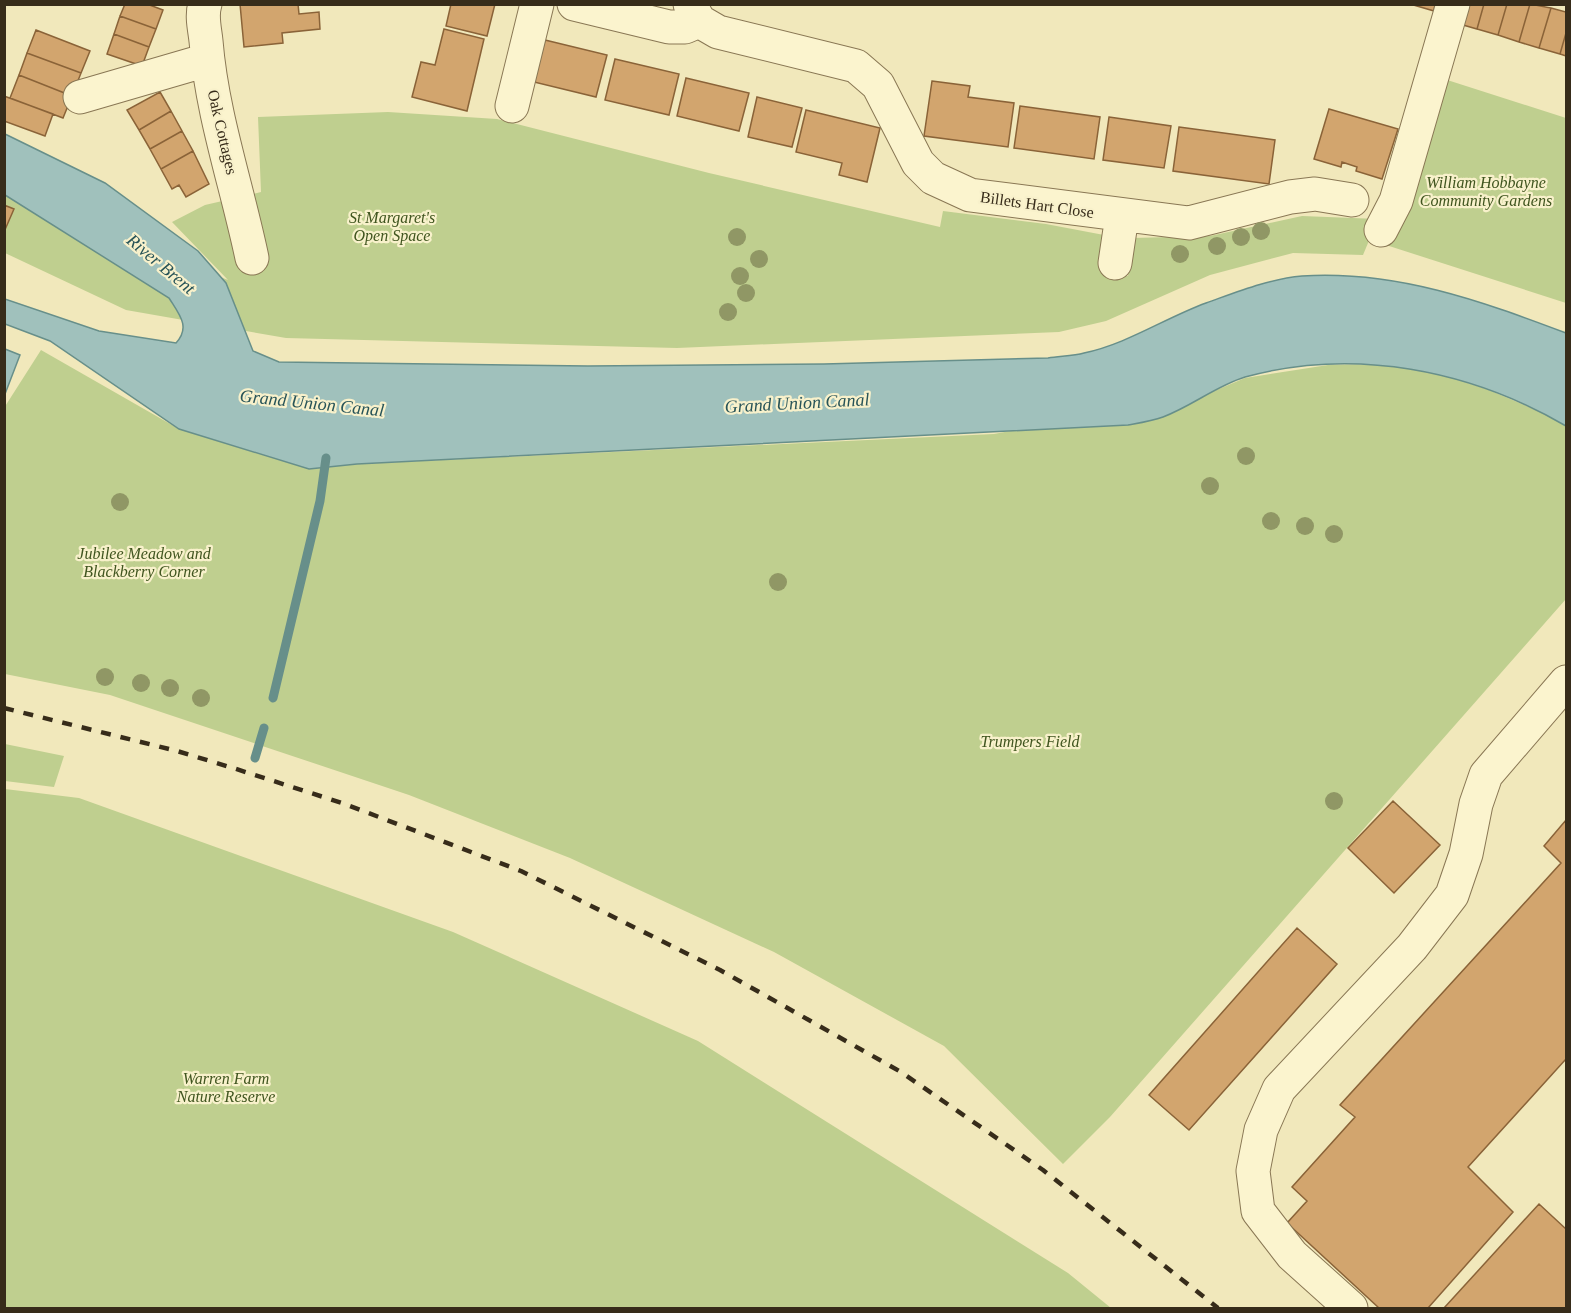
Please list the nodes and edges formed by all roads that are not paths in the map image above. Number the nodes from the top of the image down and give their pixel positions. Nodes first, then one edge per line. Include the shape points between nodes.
1 (205, 4) edge
2 (537, 4) edge
3 (574, 4) edge
4 (1454, 4) edge
5 (695, 13) edge
6 (207, 60) junction
7 (80, 97) dead end
8 (512, 106) dead end
9 (1353, 200) dead end
10 (1122, 216) junction
11 (1381, 230) dead end
12 (252, 258) dead end
13 (1114, 263) dead end
14 (1566, 682) edge
15 (1351, 1308) edge

1 - 6 street, Oak Cottages
2 - 8 street
3 - 5 street via 669,27 684,27
4 - 11 street via 1396,201
5 - 10 street, Billets Hart Close via 718,32 856,66 878,85 918,163 933,178 970,195
6 - 7 street
6 - 12 street, Oak Cottages
9 - 10 street, Billets Hart Close via 1315,194 1290,197 1189,223
10 - 13 street
14 - 15 street via 1486,775 1452,895 1412,947 1279,1089 1261,1130 1253,1171 1258,1211 1292,1255

